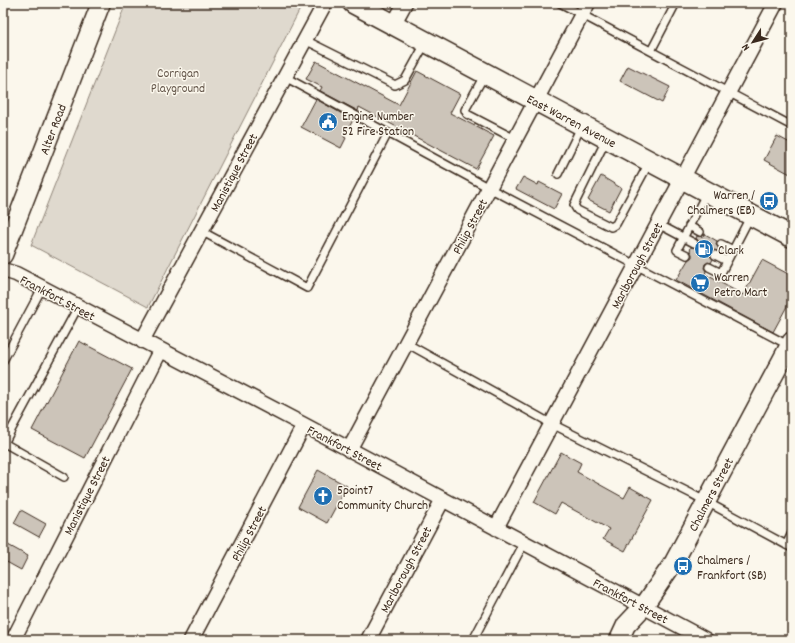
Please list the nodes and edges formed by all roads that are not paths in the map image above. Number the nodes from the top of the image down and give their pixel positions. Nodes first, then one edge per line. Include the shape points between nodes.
1 (5, 3) edge
2 (101, 3) edge
3 (325, 3) edge
4 (352, 3) edge
5 (404, 3) edge
6 (560, 3) edge
7 (676, 3) edge
8 (776, 3) edge
9 (3, 8) edge
10 (585, 9) edge
11 (393, 25) junction
12 (305, 40) junction
13 (426, 42) junction
14 (651, 51) junction
15 (485, 74) junction
16 (285, 77) junction
17 (729, 92) junction
18 (536, 100) junction
19 (582, 125) junction
20 (792, 126) edge
21 (388, 133) junction
22 (607, 138) junction
23 (515, 139) junction
24 (650, 162) junction
25 (558, 174) dead end
26 (682, 179) junction
27 (489, 188) junction
28 (707, 192) junction
29 (751, 215) junction
30 (658, 224) junction
31 (689, 226) junction
32 (201, 231) junction
33 (700, 232) dead end
34 (792, 237) edge
35 (684, 238) junction
36 (694, 243) dead end
37 (721, 244) dead end
38 (733, 250) junction
39 (3, 254) edge
40 (687, 255) dead end
41 (715, 255) dead end
42 (727, 261) junction
43 (636, 266) junction
44 (709, 267) dead end
45 (3, 270) edge
46 (42, 288) junction
47 (78, 307) junction
48 (142, 341) junction
49 (406, 343) junction
50 (791, 345) edge
51 (160, 351) junction
52 (3, 360) edge
53 (552, 424) junction
54 (304, 425) junction
55 (4, 444) edge
56 (349, 450) junction
57 (64, 476) dead end
58 (443, 499) junction
59 (706, 502) junction
60 (496, 528) junction
61 (792, 533) edge
62 (524, 543) junction
63 (789, 546) edge
64 (643, 607) junction
65 (13, 640) edge
66 (191, 640) edge
67 (368, 640) edge
68 (473, 640) edge
69 (618, 640) edge
70 (706, 640) edge

1 - 9 lane
2 - 39 street, Alter Road
3 - 12 street, Manistique Street
4 - 11 main road, East Warren Avenue
5 - 11 street
6 - 10 lane
7 - 14 lane
8 - 17 street, Marlborough Street
10 - 14 lane
10 - 18 street, Philip Street
11 - 13 main road, East Warren Avenue
12 - 13 lane via 395,85 405,80
12 - 16 street, Manistique Street
13 - 15 main road, East Warren Avenue
14 - 17 lane
15 - 18 main road, East Warren Avenue
15 - 23 lane via 465,110 467,114
16 - 21 lane
16 - 32 street, Manistique Street
17 - 20 lane
17 - 26 street, Marlborough Street
18 - 19 main road, East Warren Avenue
18 - 23 street, Philip Street
19 - 22 main road, East Warren Avenue
19 - 25 lane
21 - 27 lane
21 - 32 lane via 307,288
22 - 24 main road, East Warren Avenue
22 - 24 lane via 574,205 577,210 611,227 616,224
23 - 27 street, Philip Street
24 - 26 main road, East Warren Avenue
26 - 28 main road, East Warren Avenue
26 - 30 street, Marlborough Street
27 - 43 lane
27 - 49 street, Philip Street
28 - 29 main road, East Warren Avenue
28 - 31 lane
29 - 34 main road, East Warren Avenue
29 - 38 lane
30 - 35 lane
30 - 43 street, Marlborough Street
31 - 33 lane
31 - 35 lane
32 - 48 street, Manistique Street
35 - 36 lane
35 - 40 lane via 678,250
37 - 38 lane
38 - 42 lane
41 - 42 lane
42 - 44 lane via 720,273
43 - 50 lane
43 - 53 street, Marlborough Street
45 - 46 street, Frankfort Street
46 - 47 street, Frankfort Street
46 - 52 lane
47 - 48 street, Frankfort Street
47 - 55 lane
48 - 51 street, Frankfort Street
49 - 53 lane
49 - 56 street, Philip Street
50 - 59 street, Chalmers Street
51 - 54 street, Frankfort Street
51 - 65 street, Manistique Street
53 - 59 lane
53 - 60 street, Marlborough Street
54 - 56 street, Frankfort Street
54 - 66 street, Philip Street
55 - 57 lane
56 - 58 street, Frankfort Street
58 - 60 street, Frankfort Street
58 - 67 street, Marlborough Street
59 - 63 lane
59 - 64 street, Chalmers Street via 674,562
60 - 62 street, Frankfort Street
61 - 63 lane
62 - 64 street, Frankfort Street
62 - 68 lane
64 - 69 street, Chalmers Street via 626,626
64 - 70 street, Frankfort Street

